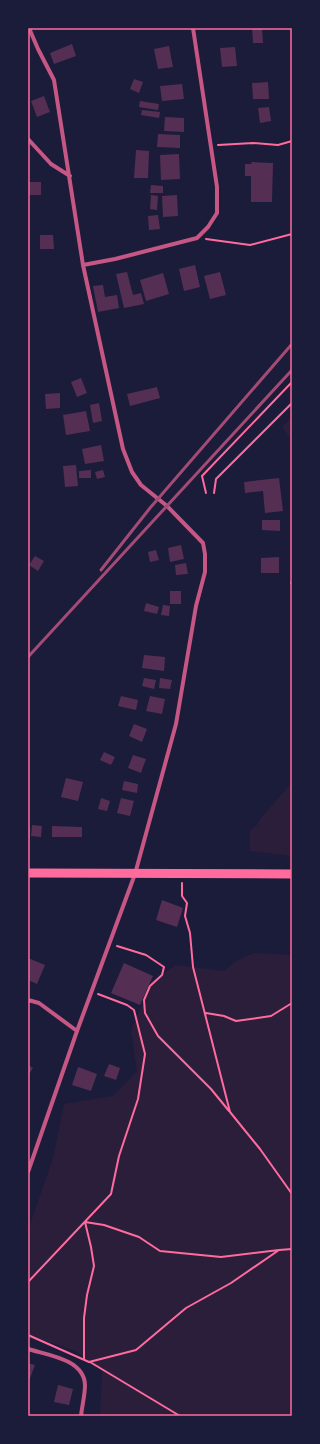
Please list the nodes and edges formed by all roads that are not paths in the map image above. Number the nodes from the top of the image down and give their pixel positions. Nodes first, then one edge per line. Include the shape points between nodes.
1 (29, 28) edge
2 (193, 28) edge
3 (28, 139) edge
4 (70, 176) junction
5 (83, 265) junction
6 (28, 872) edge
7 (135, 874) junction
8 (292, 874) edge
9 (28, 1000) edge
10 (77, 1032) junction
11 (28, 1172) edge
12 (28, 1349) edge
13 (80, 1416) edge

1 - 4 street via 54,80
2 - 5 street via 217,187 217,213 197,238
3 - 4 street via 51,164
4 - 5 street
5 - 7 street via 124,449 132,472 141,485 197,536 203,543 205,554 204,572 176,724
6 - 7 highway
7 - 8 highway
7 - 10 street
9 - 10 street via 39,1003
10 - 11 street
12 - 13 street via 70,1363 79,1369 85,1385

